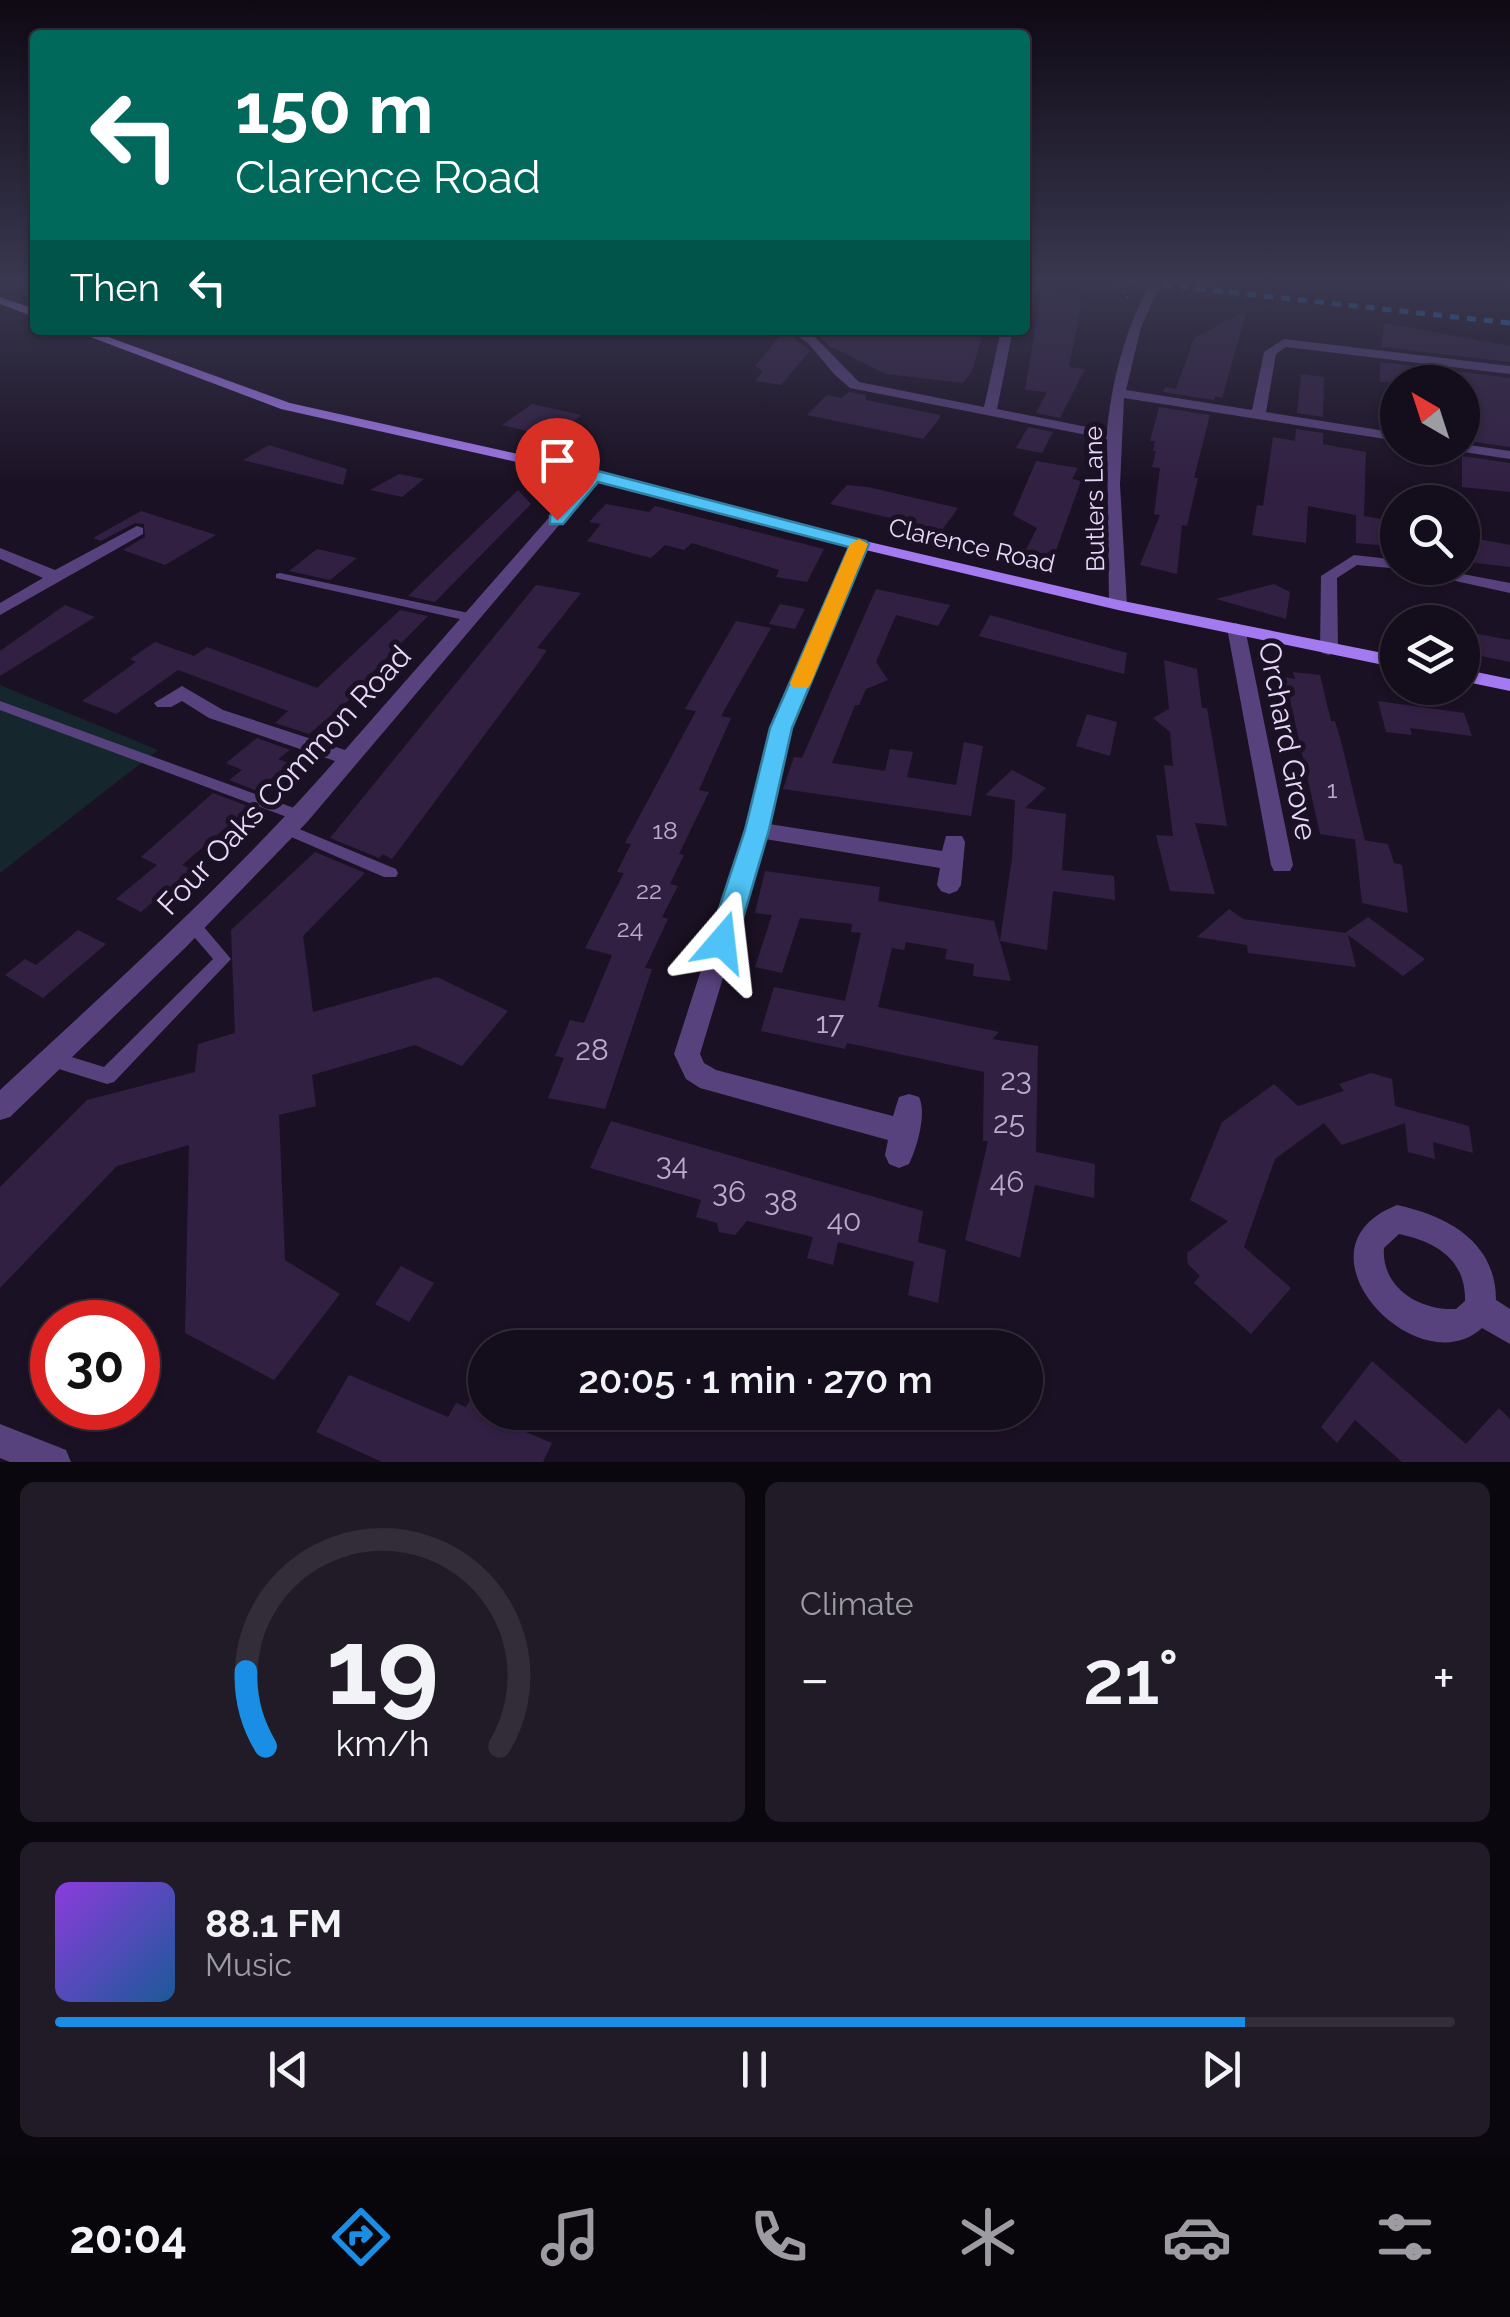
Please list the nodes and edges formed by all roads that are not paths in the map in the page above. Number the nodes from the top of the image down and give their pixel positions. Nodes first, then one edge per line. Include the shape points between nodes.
1 (131, 349) edge
2 (823, 349) edge
3 (1003, 349) edge
4 (1130, 349) edge
5 (1274, 349) edge
6 (1336, 349) edge
7 (1510, 370) edge
8 (1118, 393) junction
9 (990, 412) junction
10 (1258, 416) junction
11 (1380, 435) edge
12 (1112, 436) junction
13 (1480, 451) edge
14 (1510, 455) edge
15 (594, 476) junction
16 (137, 531) dead end
17 (860, 544) junction
18 (0, 553) edge
19 (1380, 563) edge
20 (280, 576) dead end
21 (56, 577) junction
22 (1480, 582) edge
23 (1510, 588) edge
24 (1118, 605) junction
25 (0, 610) edge
26 (474, 618) junction
27 (1236, 628) junction
28 (1329, 649) junction
29 (1380, 659) edge
30 (1480, 679) edge
31 (1510, 685) edge
32 (181, 691) dead end
33 (0, 706) edge
34 (350, 759) junction
35 (293, 822) junction
36 (757, 830) junction
37 (951, 863) dead end
38 (1282, 865) dead end
39 (390, 874) dead end
40 (192, 925) junction
41 (52, 1058) junction
42 (0, 1108) edge
43 (904, 1131) dead end
44 (1481, 1308) dead end
45 (1510, 1328) edge
46 (0, 1440) edge
47 (54, 1462) edge

1 - 15 street, Clarence Road via 286,406
2 - 9 street via 832,368 856,386
3 - 9 street
4 - 8 street, Butlers Lane
5 - 10 street
6 - 7 street
8 - 10 street
8 - 12 street, Butlers Lane
9 - 12 street
10 - 11 street
12 - 24 street, Butlers Lane
13 - 14 street
15 - 17 street, Clarence Road
15 - 26 street, Four Oaks Common Road
16 - 21 street
17 - 24 street, Clarence Road
17 - 36 street via 781,728
18 - 21 street
19 - 28 street via 1354,560 1329,576
20 - 26 lane
21 - 25 street
22 - 23 street
24 - 27 street, Clarence Road
26 - 34 street, Four Oaks Common Road
27 - 28 street, Clarence Road
27 - 38 street, Orchard Grove
28 - 29 street, Clarence Road
30 - 31 street
32 - 34 street via 216,714
33 - 35 lane
34 - 35 street, Four Oaks Common Road
35 - 39 lane
35 - 40 street, Four Oaks Common Road
36 - 37 street
36 - 43 street via 687,1054 709,1080
40 - 41 street, Four Oaks Common Road
40 - 41 lane via 224,959 107,1076
41 - 42 street, Four Oaks Common Road
44 - 45 street
46 - 47 street

